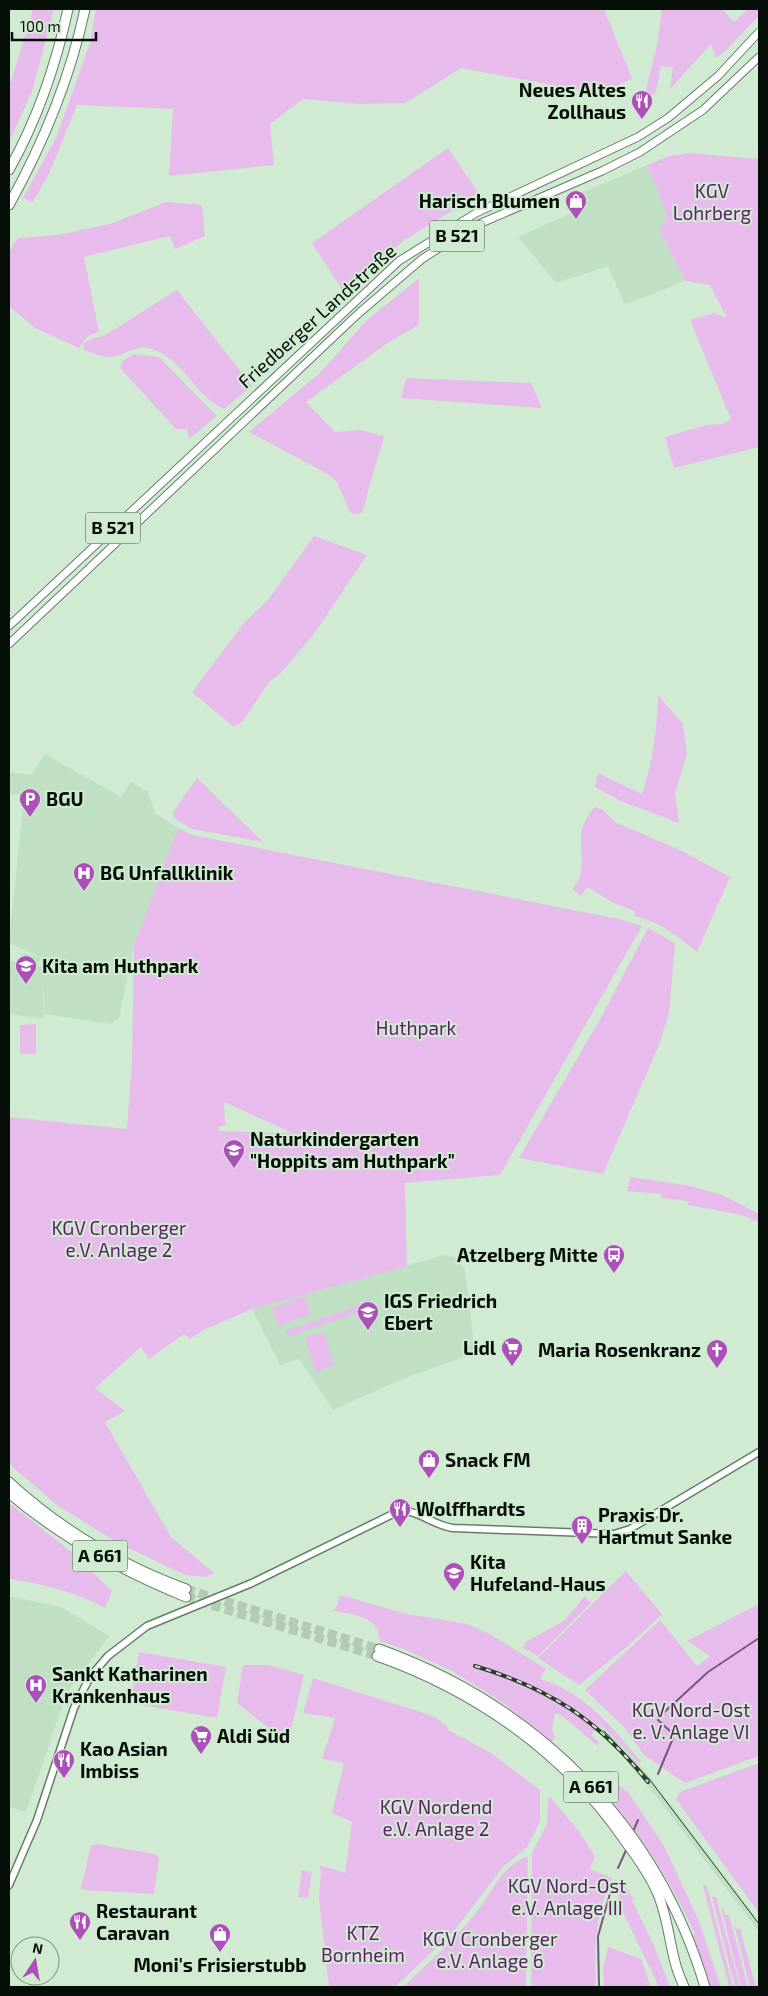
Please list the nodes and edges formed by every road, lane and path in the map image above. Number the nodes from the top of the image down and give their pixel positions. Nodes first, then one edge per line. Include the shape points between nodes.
1 (68, 9) edge
2 (85, 9) edge
3 (759, 32) edge
4 (759, 57) edge
5 (9, 170) edge
6 (9, 205) edge
7 (9, 626) edge
8 (9, 644) edge
9 (759, 1452) edge
10 (9, 1482) edge
11 (9, 1493) edge
12 (378, 1653) tunnel mouth
13 (656, 1882) junction
14 (9, 1885) edge
15 (684, 1987) edge
16 (705, 1987) edge

1 - 5 highway via 58,53 42,97
2 - 6 highway via 60,99 30,168
3 - 7 main road, Friedberger Landstraße / B 521 via 718,76 668,118 638,136 476,213 399,261
4 - 8 main road, Friedberger Landstraße / B 521 via 703,110 640,152 502,213 441,245 388,287
9 - 14 main road via 622,1532 453,1528 399,1511 252,1583 147,1626 115,1649 85,1685 64,1735 37,1820
10 - 11 highway, A 661 via 42,1512 86,1540 186,1593 138,1576 82,1546
12 - 13 highway, A 661 via 503,1715 583,1788
13 - 15 highway, A 661
13 - 16 highway, A 661 via 686,1934

